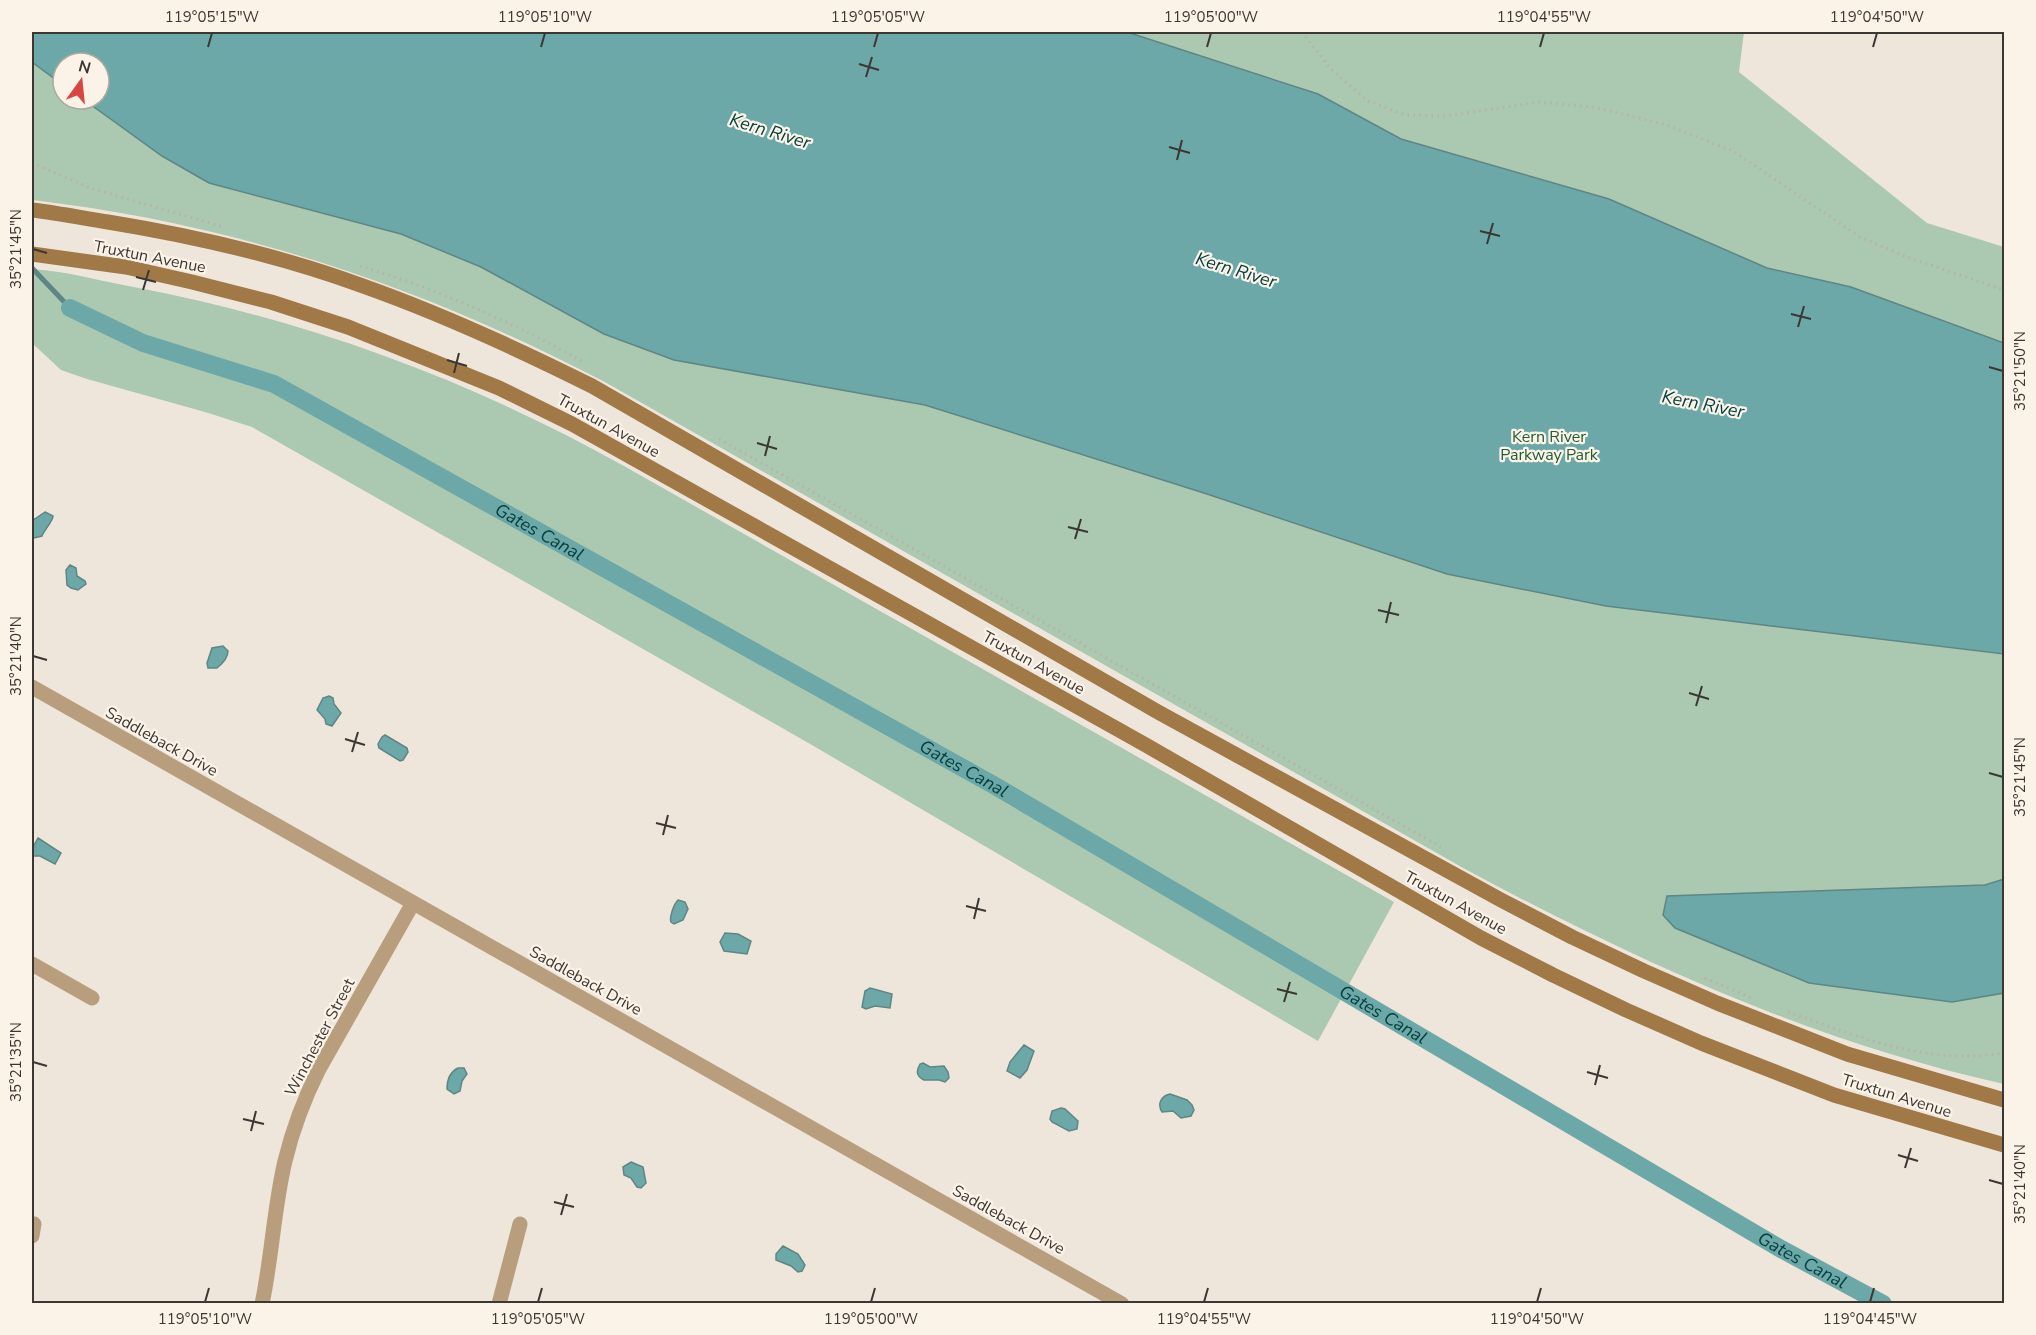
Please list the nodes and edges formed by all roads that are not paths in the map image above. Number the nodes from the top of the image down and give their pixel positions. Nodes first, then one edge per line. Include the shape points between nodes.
1 (32, 210) edge
2 (32, 254) edge
3 (32, 687) edge
4 (413, 903) junction
5 (32, 964) edge
6 (92, 998) dead end
7 (2004, 1100) edge
8 (2004, 1145) edge
9 (520, 1224) dead end
10 (262, 1304) edge
11 (499, 1304) edge
12 (1122, 1304) edge

1 - 7 main road, Truxtun Avenue via 200,239 282,261 363,286 517,348 592,386 1158,712 1572,937 1717,1003 1847,1054
2 - 8 main road, Truxtun Avenue via 126,267 271,302 348,327 499,388 582,430 1553,975 1690,1038 1834,1095
3 - 4 street, Saddleback Drive
4 - 10 street, Winchester Street via 319,1069 294,1126
4 - 12 street, Saddleback Drive
5 - 6 street
9 - 11 street

